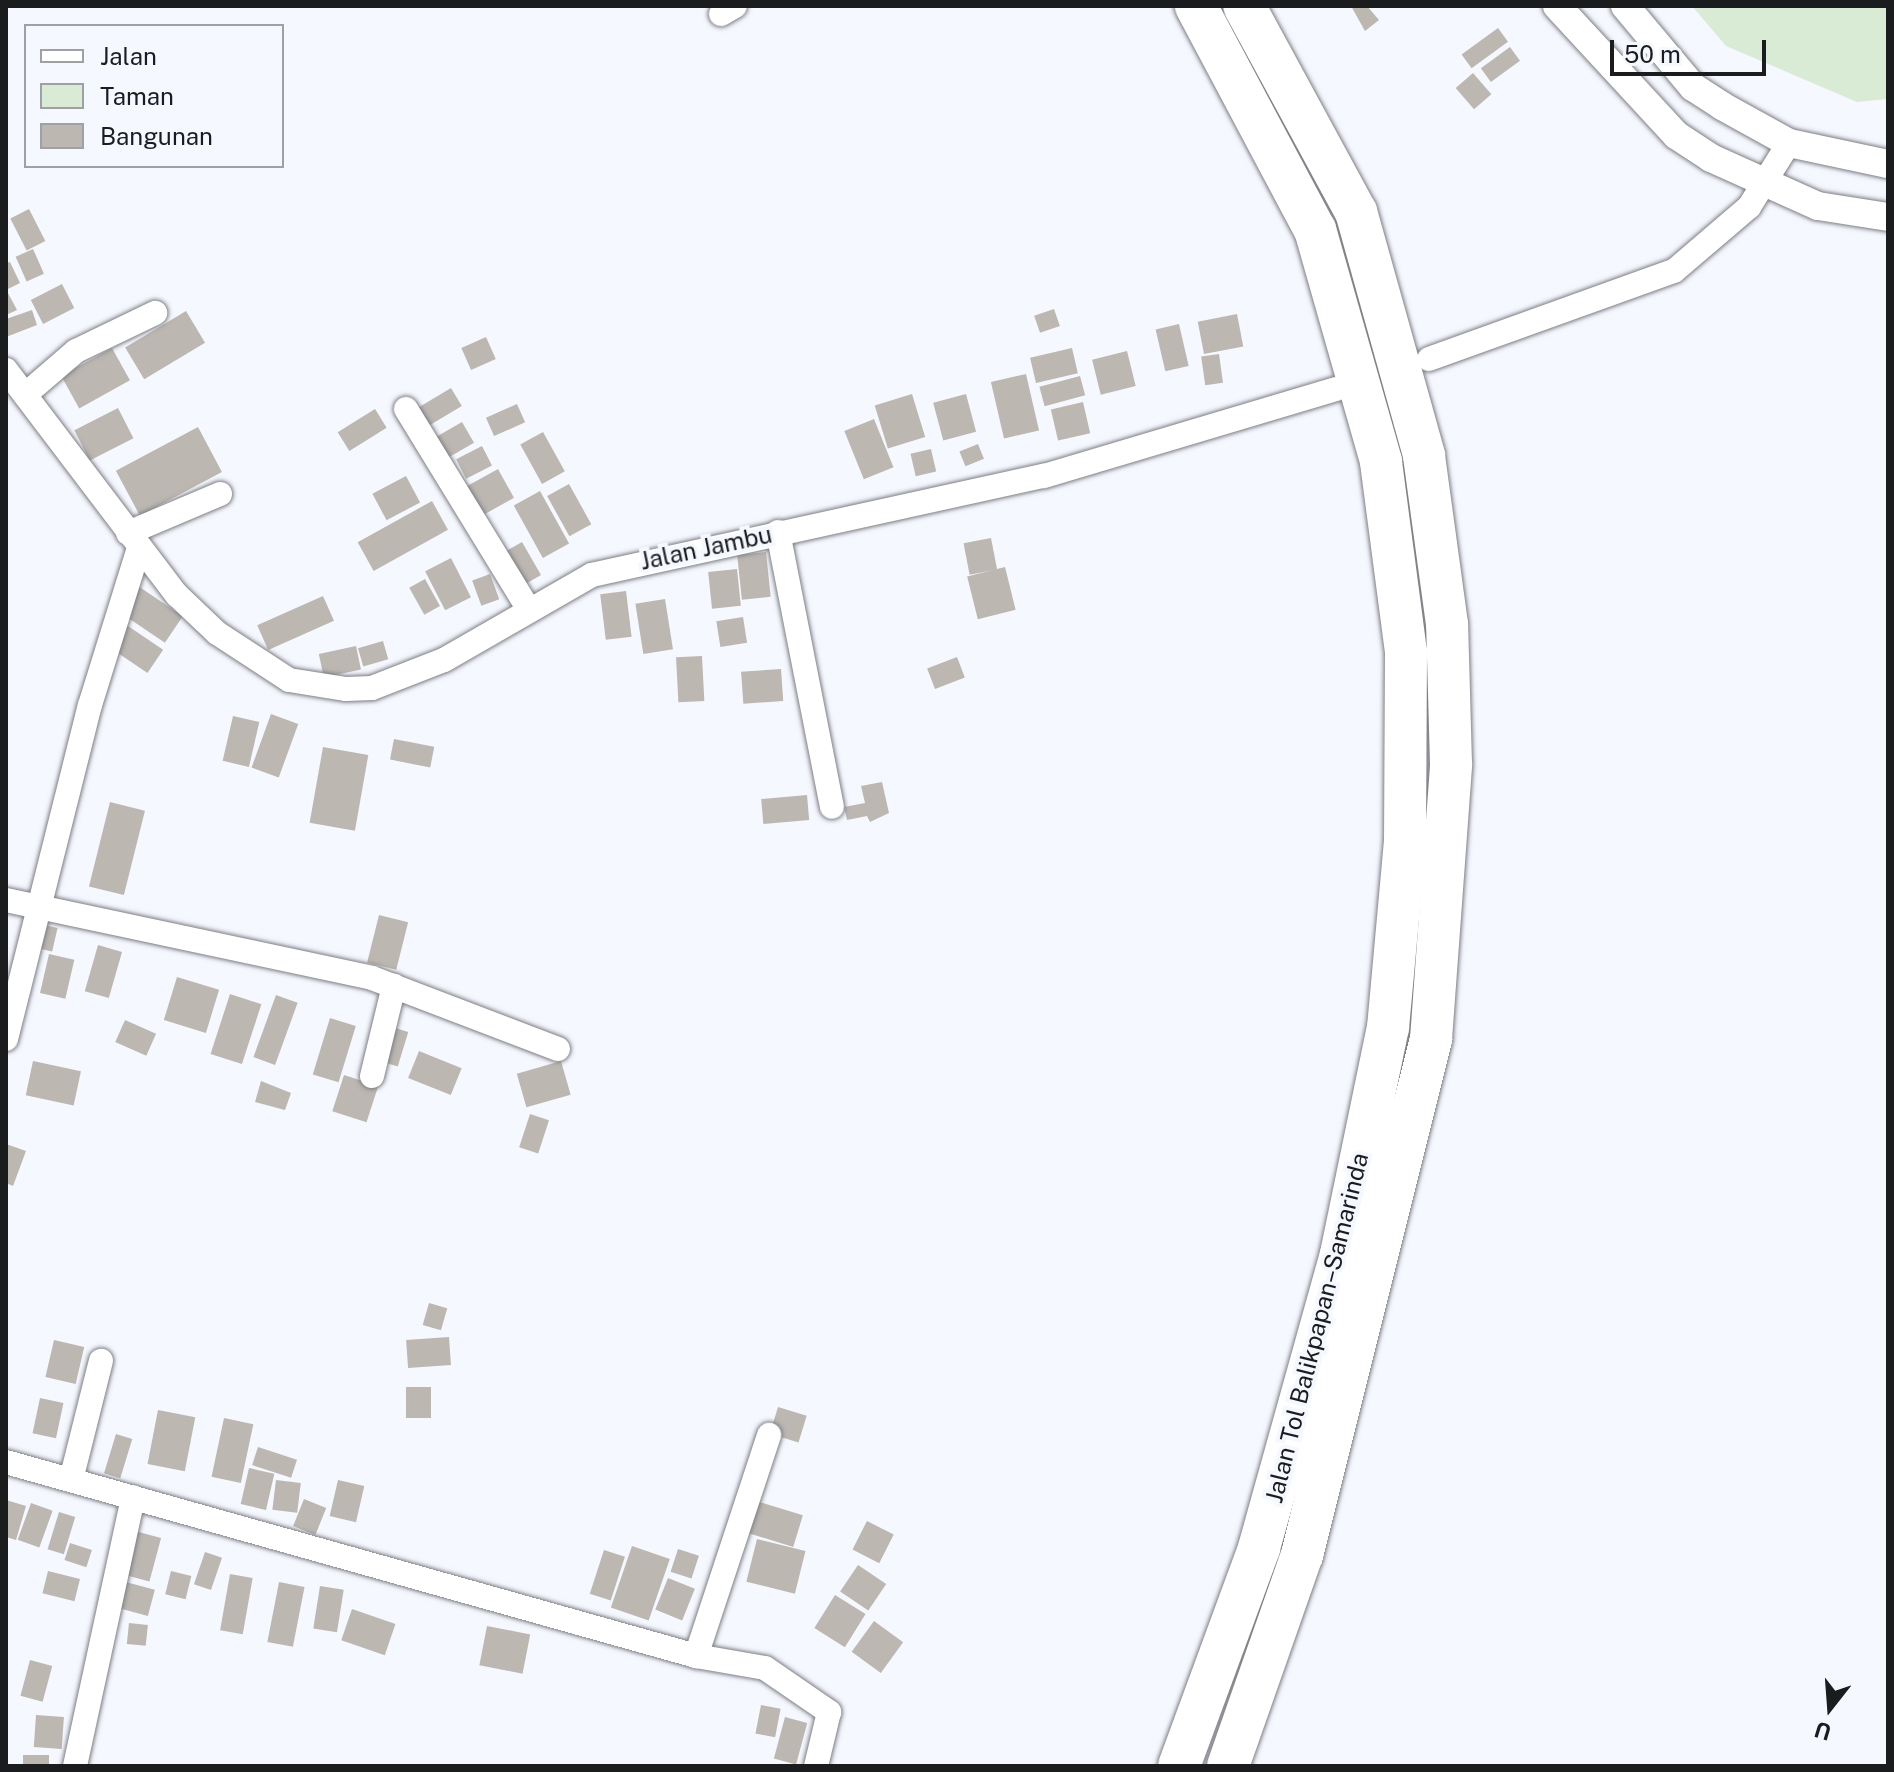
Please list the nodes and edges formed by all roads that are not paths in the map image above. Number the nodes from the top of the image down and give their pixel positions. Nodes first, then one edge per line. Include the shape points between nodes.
1 (1196, 6) edge
2 (1244, 6) edge
3 (1557, 6) edge
4 (1625, 6) edge
5 (1789, 143) junction
6 (1888, 164) edge
7 (1766, 184) junction
8 (1888, 217) edge
9 (155, 313) dead end
10 (1429, 359) dead end
11 (6, 370) edge
12 (1336, 389) dead end
13 (26, 394) junction
14 (406, 409) dead end
15 (220, 494) dead end
16 (778, 532) junction
17 (134, 540) junction
18 (528, 608) junction
19 (832, 807) dead end
20 (6, 900) edge
21 (42, 909) junction
22 (394, 986) junction
23 (6, 1039) edge
24 (558, 1049) dead end
25 (372, 1076) dead end
26 (101, 1361) dead end
27 (769, 1435) dead end
28 (6, 1462) edge
29 (71, 1480) junction
30 (133, 1497) junction
31 (696, 1656) junction
32 (75, 1766) edge
33 (816, 1766) edge
34 (1179, 1766) edge
35 (1228, 1766) edge

1 - 34 highway, Jalan Tol Balikpapan–Samarinda via 1315,230 1381,461 1406,652 1405,842 1388,1028 1341,1254 1259,1548
2 - 35 highway, Jalan Tol Balikpapan–Samarinda via 1356,212 1424,455 1447,624 1451,764 1431,1039 1302,1555
3 - 7 street via 1676,135
4 - 5 street via 1693,87
5 - 6 street
5 - 7 street
7 - 8 street via 1818,206
7 - 10 street via 1724,233 1644,287
9 - 13 street via 76,351
11 - 13 street, Jalan Jambu
12 - 16 street, Jalan Jambu via 1044,476
13 - 17 street, Jalan Jambu
14 - 18 street
15 - 17 street
16 - 18 street, Jalan Jambu via 592,575
16 - 19 street
17 - 18 street, Jalan Jambu via 177,595 249,659 289,680 322,686 385,684 444,660
17 - 21 street
20 - 21 street
21 - 22 street
21 - 23 street
22 - 24 street
22 - 25 street
26 - 29 street
27 - 31 street
28 - 29 street
29 - 30 street
30 - 31 street
30 - 32 street
31 - 33 street via 782,1674 827,1709

